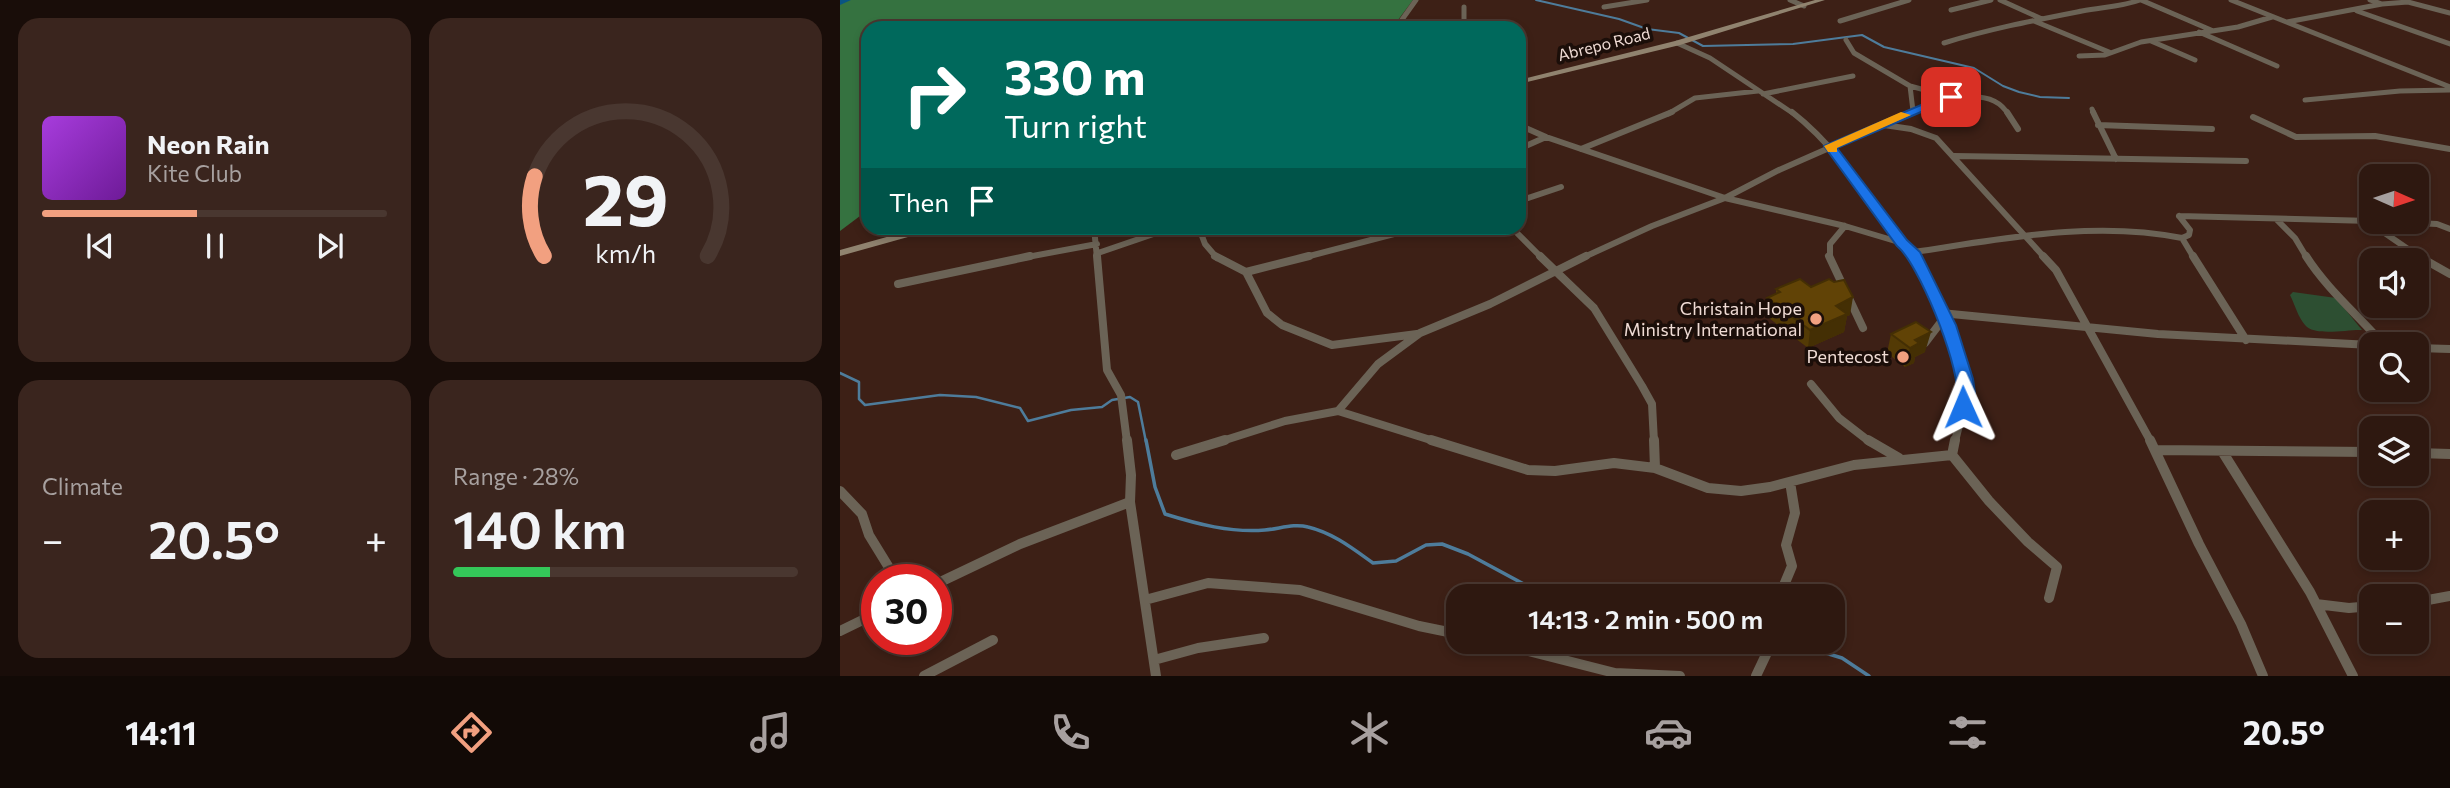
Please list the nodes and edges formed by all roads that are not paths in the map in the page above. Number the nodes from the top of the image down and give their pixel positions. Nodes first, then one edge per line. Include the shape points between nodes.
1 (1416, 0) edge
2 (1647, 0) edge
3 (1790, 0) edge
4 (1822, 0) edge
5 (1909, 0) edge
6 (1987, 0) edge
7 (2000, 0) edge
8 (2140, 0) edge
9 (2231, 0) edge
10 (2370, 0) edge
11 (2415, 0) edge
12 (2408, 2) junction
13 (2382, 4) junction
14 (1604, 6) dead end
15 (1804, 6) junction
16 (1464, 7) dead end
17 (1951, 10) dead end
18 (2354, 10) junction
19 (2450, 13) edge
20 (2272, 17) junction
21 (2042, 19) junction
22 (1401, 21) edge
23 (1463, 21) edge
24 (1840, 21) dead end
25 (2034, 21) junction
26 (2286, 22) junction
27 (2211, 30) junction
28 (2199, 33) junction
29 (1696, 37) joint
30 (1846, 40) dead end
31 (2148, 40) junction
32 (1681, 42) junction
33 (1944, 43) dead end
34 (2450, 44) edge
35 (2109, 52) junction
36 (2079, 56) dead end
37 (2195, 60) dead end
38 (2277, 66) dead end
39 (1853, 76) dead end
40 (1526, 80) edge
41 (1910, 86) junction
42 (2450, 89) edge
43 (1760, 92) junction
44 (1951, 97) junction
45 (2305, 100) dead end
46 (2092, 109) dead end
47 (1913, 111) junction
48 (2253, 117) dead end
49 (1884, 125) junction
50 (2098, 125) junction
51 (1526, 128) edge
52 (2018, 129) dead end
53 (2212, 129) dead end
54 (1546, 137) junction
55 (1526, 146) edge
56 (1830, 146) junction
57 (1581, 149) junction
58 (2450, 149) edge
59 (1954, 156) junction
60 (2116, 159) junction
61 (2246, 161) dead end
62 (1562, 187) dead end
63 (1726, 198) junction
64 (1526, 199) edge
65 (2276, 219) junction
66 (2348, 220) junction
67 (2359, 220) edge
68 (2429, 224) edge
69 (1845, 226) junction
70 (2450, 229) edge
71 (2026, 234) junction
72 (904, 235) edge
73 (1095, 235) edge
74 (1145, 235) edge
75 (1202, 235) edge
76 (1390, 235) edge
77 (1520, 235) edge
78 (2182, 238) junction
79 (1902, 243) junction
80 (1097, 248) junction
81 (1913, 252) junction
82 (840, 253) edge
83 (1557, 270) junction
84 (1246, 272) junction
85 (2450, 274) edge
86 (898, 284) dead end
87 (1943, 316) junction
88 (2089, 327) junction
89 (1863, 328) dead end
90 (2373, 332) edge
91 (1420, 333) junction
92 (2246, 340) junction
93 (1925, 343) edge
94 (2359, 345) edge
95 (2429, 348) edge
96 (2450, 349) edge
97 (1811, 384) dead end
98 (1338, 411) junction
99 (2156, 450) junction
100 (2222, 451) junction
101 (2359, 452) edge
102 (2429, 453) edge
103 (2450, 454) edge
104 (1176, 455) dead end
105 (1952, 455) junction
106 (1899, 458) junction
107 (1655, 468) junction
108 (1790, 482) junction
109 (840, 491) edge
110 (1130, 502) junction
111 (887, 564) edge
112 (952, 576) edge
113 (1785, 584) edge
114 (2450, 596) edge
115 (2049, 598) dead end
116 (1145, 600) junction
117 (2429, 600) edge
118 (2316, 604) junction
119 (2359, 607) edge
120 (861, 621) edge
121 (840, 631) edge
122 (1446, 632) edge
123 (1264, 638) dead end
124 (993, 640) dead end
125 (1540, 654) edge
126 (1766, 654) edge
127 (1154, 660) junction
128 (924, 676) edge
129 (1156, 676) edge
130 (1680, 676) edge
131 (1756, 676) edge
132 (2263, 676) edge
133 (2353, 676) edge

1 - 22 street
2 - 14 street
3 - 15 street
4 - 15 main road
5 - 24 street
6 - 17 street
7 - 21 street
8 - 21 street
8 - 27 street
9 - 20 street
10 - 13 street
11 - 12 street
12 - 13 street
12 - 19 street
13 - 18 street
15 - 29 main road
16 - 23 street
18 - 26 street
18 - 34 street
20 - 26 street
20 - 27 street
21 - 25 street
25 - 33 street
25 - 35 street
26 - 42 street
27 - 28 street
28 - 31 street
28 - 38 street
29 - 32 main road, Abrepo Road
30 - 41 street via 1854,53
31 - 35 street
31 - 37 street
32 - 40 main road, Abrepo Road
32 - 43 street
35 - 36 street
39 - 43 street
41 - 44 street
41 - 47 street
42 - 45 street
43 - 56 street via 1793,113
43 - 57 street via 1695,98 1679,109
44 - 47 street
44 - 52 street via 1999,100
46 - 50 street
47 - 49 street
48 - 58 street via 2296,137 2375,136
49 - 56 street
49 - 59 street via 1936,138
50 - 53 street
50 - 60 street
51 - 54 street
54 - 55 street
54 - 57 street
56 - 63 street
56 - 79 street
57 - 63 street
59 - 60 street
59 - 71 street
60 - 61 street
62 - 64 street
63 - 69 street
63 - 83 street
65 - 66 street
65 - 78 street via 2179,216 2190,230
65 - 90 street via 2295,238 2320,278
66 - 67 street
66 - 85 street via 2373,225
68 - 70 street
69 - 79 street
69 - 89 street via 1828,253
71 - 78 street via 2147,231
71 - 81 street
71 - 88 street via 2056,271
72 - 82 main road
73 - 80 street
74 - 80 street
75 - 84 street via 1208,250 1223,264
76 - 84 street
77 - 83 street
78 - 92 street
79 - 81 street
80 - 86 street
80 - 110 street via 1107,370 1122,399
81 - 87 street
83 - 91 street
83 - 107 street via 1594,308 1651,404
84 - 91 street via 1267,313 1282,325 1332,345
87 - 88 street
87 - 93 street
87 - 105 street via 1966,393
88 - 92 street
88 - 99 street
91 - 98 street via 1378,364
92 - 94 street
95 - 96 street
97 - 106 street via 1850,429
98 - 104 street via 1261,428
98 - 107 street via 1528,470 1614,463
99 - 100 street
99 - 132 street
100 - 101 street
100 - 118 street
102 - 103 street
105 - 106 street
105 - 115 street via 1989,501 2057,567
106 - 108 street
107 - 108 street via 1724,491 1755,491
108 - 113 street via 1795,513 1786,545 1793,566
109 - 111 street via 862,514
110 - 112 street via 1020,544
110 - 116 street
114 - 117 street
116 - 122 street via 1209,583 1300,590
116 - 127 street
118 - 119 street
118 - 133 street
120 - 121 street
123 - 127 street
124 - 128 street
125 - 130 street via 1615,673
126 - 131 street
127 - 129 street

